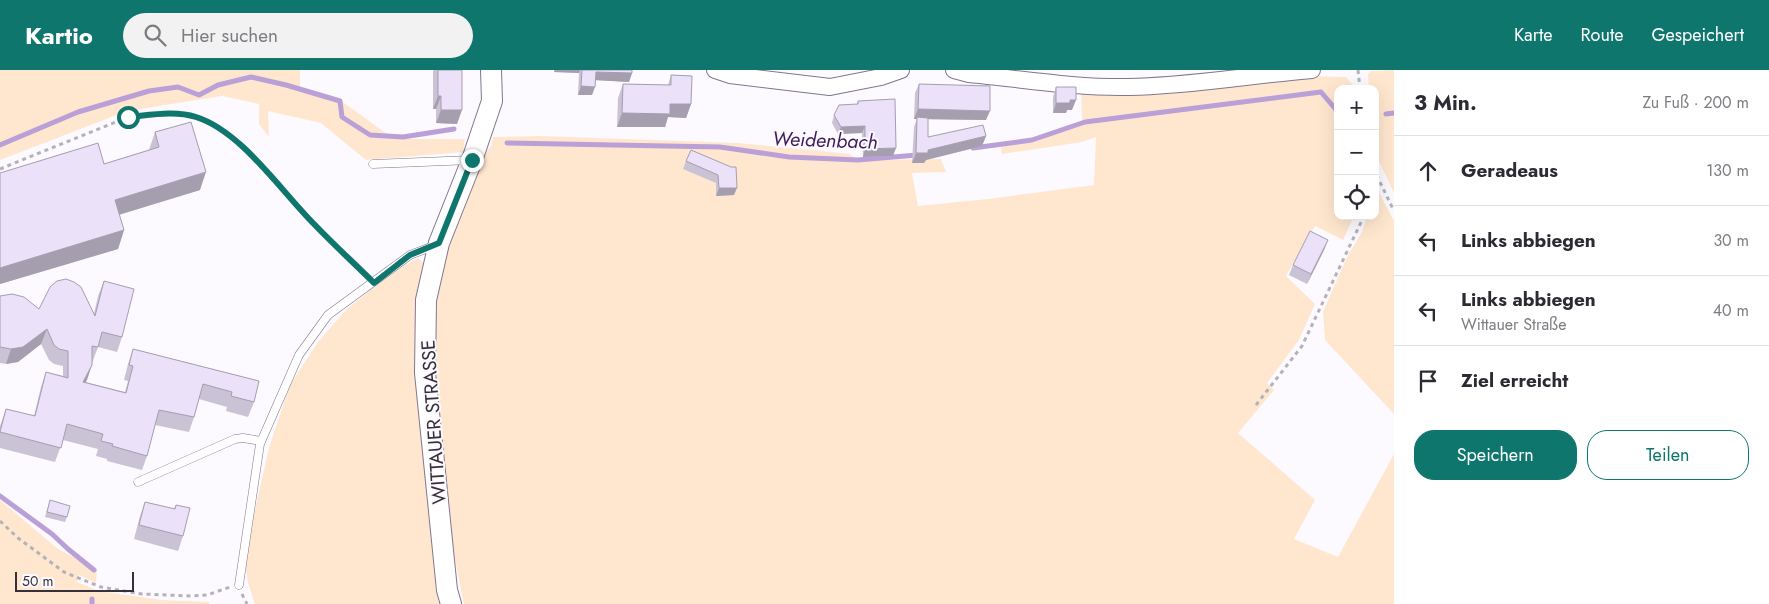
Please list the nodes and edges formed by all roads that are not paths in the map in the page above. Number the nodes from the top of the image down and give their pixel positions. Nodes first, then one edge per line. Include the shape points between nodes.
1 (491, 70) edge
2 (715, 70) edge
3 (901, 70) edge
4 (954, 70) edge
5 (1312, 70) edge
6 (750, 73) edge
7 (472, 160) junction
8 (373, 164) dead end
9 (439, 243) junction
10 (261, 442) junction
11 (138, 482) dead end
12 (239, 585) road end
13 (451, 604) edge

1 - 7 street, WITTAUER STRASSE via 492,101
2 - 6 street via 730,75
3 - 6 street via 830,86
4 - 5 street via 1069,85 1128,87
7 - 8 lane
7 - 9 street, WITTAUER STRASSE
9 - 10 lane via 410,255 328,316 299,355
9 - 13 street, WITTAUER STRASSE via 426,300 425,373
10 - 11 lane via 235,439
10 - 12 lane

